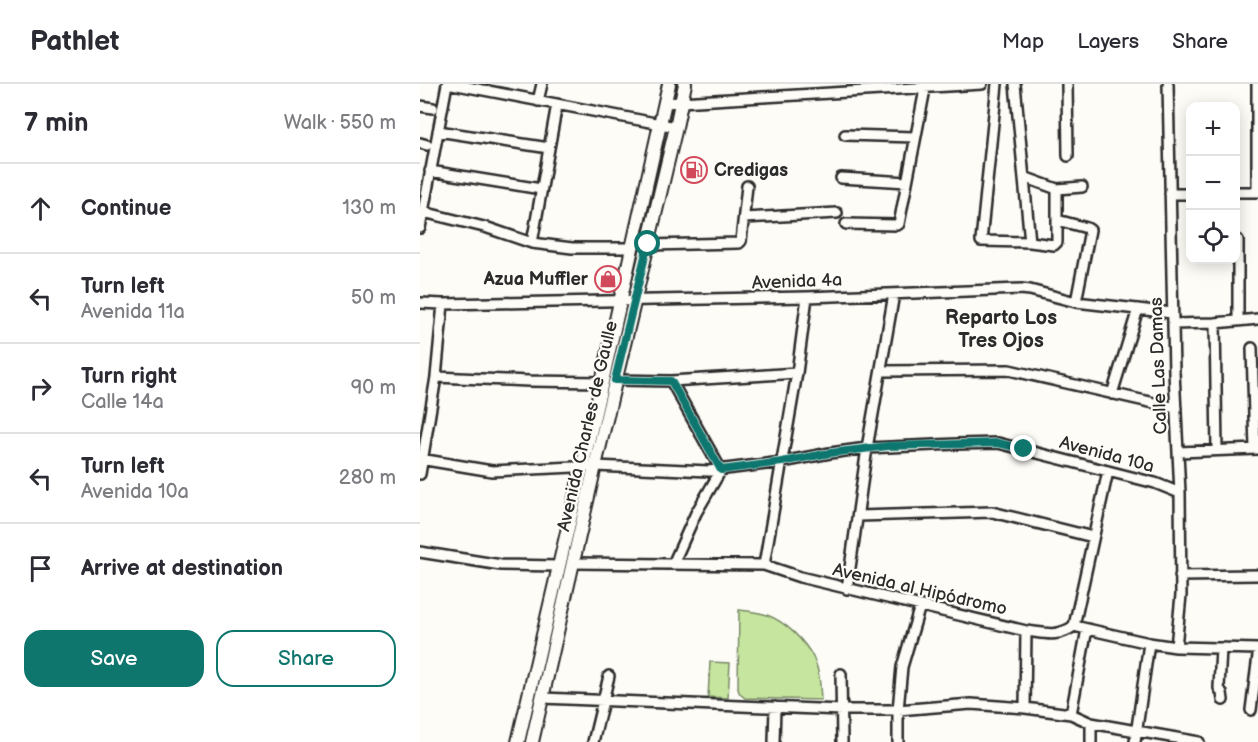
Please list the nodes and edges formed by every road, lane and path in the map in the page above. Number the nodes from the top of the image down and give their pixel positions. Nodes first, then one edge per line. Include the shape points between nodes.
1 (447, 84) edge
2 (452, 84) edge
3 (542, 84) edge
4 (669, 84) edge
5 (685, 84) edge
6 (982, 84) edge
7 (997, 84) edge
8 (1015, 84) edge
9 (1066, 84) edge
10 (1168, 84) edge
11 (1257, 84) edge
12 (926, 86) edge
13 (538, 101) junction
14 (681, 102) junction
15 (664, 103) junction
16 (557, 105) junction
17 (420, 106) edge
18 (433, 108) dead end
19 (660, 124) junction
20 (676, 127) junction
21 (438, 131) junction
22 (845, 135) dead end
23 (915, 137) junction
24 (1258, 147) edge
25 (549, 148) junction
26 (1068, 156) dead end
27 (430, 171) junction
28 (1024, 177) junction
29 (841, 178) dead end
30 (907, 182) junction
31 (747, 186) dead end
32 (1082, 187) dead end
33 (541, 189) junction
34 (1057, 189) junction
35 (1240, 192) edge
36 (1258, 192) edge
37 (1170, 194) junction
38 (1186, 194) edge
39 (423, 212) junction
40 (837, 213) dead end
41 (744, 219) junction
42 (1058, 220) junction
43 (846, 224) dead end
44 (420, 228) edge
45 (1030, 242) junction
46 (532, 243) junction
47 (648, 244) junction
48 (632, 248) junction
49 (1238, 264) edge
50 (894, 294) junction
51 (807, 297) junction
52 (620, 301) junction
53 (635, 301) junction
54 (1076, 302) junction
55 (420, 303) edge
56 (443, 304) junction
57 (1138, 309) junction
58 (1172, 312) junction
59 (1258, 319) edge
60 (1238, 320) junction
61 (1215, 323) junction
62 (1173, 324) junction
63 (1252, 348) dead end
64 (882, 371) junction
65 (797, 373) junction
66 (436, 377) junction
67 (615, 380) junction
68 (671, 381) junction
69 (602, 382) junction
70 (1112, 394) junction
71 (1176, 408) junction
72 (867, 448) junction
73 (1257, 449) edge
74 (1217, 450) junction
75 (1178, 452) junction
76 (422, 460) edge
77 (782, 462) junction
78 (589, 466) junction
79 (721, 470) junction
80 (1108, 471) junction
81 (420, 474) edge
82 (1180, 494) junction
83 (859, 516) junction
84 (1093, 537) junction
85 (420, 552) edge
86 (573, 563) junction
87 (674, 564) junction
88 (764, 565) junction
89 (560, 566) junction
90 (1258, 575) edge
91 (1180, 576) junction
92 (847, 589) junction
93 (920, 606) junction
94 (1074, 626) junction
95 (1087, 629) junction
96 (1026, 631) junction
97 (1149, 643) junction
98 (1176, 647) junction
99 (1221, 648) junction
100 (1258, 649) edge
101 (1258, 656) edge
102 (841, 674) dead end
103 (609, 676) dead end
104 (542, 698) junction
105 (1223, 700) dead end
106 (603, 702) junction
107 (774, 707) junction
108 (1025, 708) junction
109 (842, 710) junction
110 (898, 710) junction
111 (1251, 710) dead end
112 (1071, 714) junction
113 (1091, 723) junction
114 (1136, 731) junction
115 (518, 742) edge
116 (532, 742) edge
117 (593, 742) edge
118 (774, 742) edge
119 (842, 742) edge
120 (898, 742) edge
121 (1091, 742) edge
122 (1135, 742) edge
123 (1199, 742) edge

1 - 21 street
2 - 13 street
3 - 13 street
4 - 15 main road, Avenida Charles de Gaulle
5 - 14 main road, Avenida Charles de Gaulle
6 - 12 street
7 - 45 street via 981,241
8 - 28 street
9 - 26 street
10 - 37 street, Calle Las Damas
11 - 24 street
12 - 14 street
12 - 23 street
13 - 16 street
14 - 15 street
14 - 20 main road, Avenida Charles de Gaulle
15 - 19 main road, Avenida Charles de Gaulle
16 - 19 street
16 - 25 street
17 - 18 street
19 - 20 street
19 - 48 main road, Avenida Charles de Gaulle
20 - 47 main road, Avenida Charles de Gaulle
21 - 25 street
21 - 27 street
22 - 23 street
23 - 30 street
24 - 36 street
25 - 33 street
27 - 33 street
27 - 39 street
28 - 34 street
28 - 45 street
29 - 30 street
30 - 43 street via 897,225
31 - 41 street
32 - 34 street
33 - 46 street
34 - 42 street
35 - 36 street
37 - 38 street
37 - 58 street, Calle Las Damas
39 - 44 street
39 - 46 street
40 - 41 street
41 - 47 street via 739,243
42 - 45 street via 1056,244
42 - 54 street via 1090,230
46 - 48 street
47 - 53 main road, Avenida Charles de Gaulle
48 - 52 main road, Avenida Charles de Gaulle
49 - 60 street
50 - 51 street, Avenida 4a
50 - 54 street, Avenida 4a via 1021,289
50 - 64 street
51 - 53 street, Avenida 4a
51 - 65 street
52 - 53 street, Avenida 4a
52 - 56 street, Avenida 4a
52 - 69 main road, Avenida Charles de Gaulle
53 - 67 main road, Avenida Charles de Gaulle
54 - 57 street, Avenida 4a
55 - 56 street, Avenida 4a
56 - 66 street
57 - 58 street, Avenida 4a
57 - 70 street
58 - 62 street, Calle Las Damas
59 - 60 street
60 - 61 street
61 - 62 street
61 - 74 street
62 - 71 street, Calle Las Damas
63 - 73 street
64 - 70 street via 1008,370
64 - 72 street
65 - 68 street
65 - 77 street
66 - 69 street
66 - 76 street
67 - 68 street
67 - 78 main road, Avenida Charles de Gaulle
68 - 79 street
69 - 78 main road, Avenida Charles de Gaulle
70 - 71 street
71 - 75 street, Calle Las Damas
72 - 77 street, Avenida 10a
72 - 80 street, Avenida 10a via 998,443
72 - 83 street
73 - 74 street
74 - 75 street
75 - 82 street, Calle Las Damas
76 - 78 street, Avenida 10a via 492,471
76 - 81 street
77 - 79 street, Avenida 10a
77 - 88 street
78 - 79 street, Avenida 10a
78 - 86 main road, Avenida Charles de Gaulle
78 - 89 main road, Avenida Charles de Gaulle
79 - 87 street via 696,513
80 - 82 street, Avenida 10a
80 - 84 street
82 - 91 street, Calle Las Damas
83 - 84 street via 992,512
83 - 92 street
84 - 94 street
85 - 89 street via 501,565
86 - 87 street, Avenida al Hipódromo
86 - 104 main road, Avenida Charles de Gaulle
87 - 88 street, Avenida al Hipódromo
88 - 92 street, Avenida al Hipódromo
89 - 115 main road, Avenida Charles de Gaulle
90 - 91 street
91 - 98 street, Calle Las Damas
92 - 93 street, Avenida al Hipódromo
93 - 96 street, Avenida al Hipódromo
93 - 110 street via 902,667
94 - 95 street, Avenida al Hipódromo
94 - 96 street, Avenida al Hipódromo via 1056,634
95 - 97 street, Avenida al Hipódromo
95 - 112 street
96 - 108 street
97 - 98 street, Avenida al Hipódromo
97 - 114 street
98 - 99 street, Avenida al Hipódromo
99 - 100 street, Avenida al Hipódromo
99 - 105 street via 1219,688
101 - 111 street
102 - 109 street
103 - 106 street
104 - 106 street
104 - 116 main road, Avenida Charles de Gaulle
106 - 107 street
106 - 117 street
107 - 109 street
107 - 118 street
108 - 110 street via 971,704
108 - 112 street
109 - 110 street
109 - 119 street
110 - 120 street
112 - 113 street
113 - 114 street
113 - 121 street
114 - 122 street
114 - 123 street

